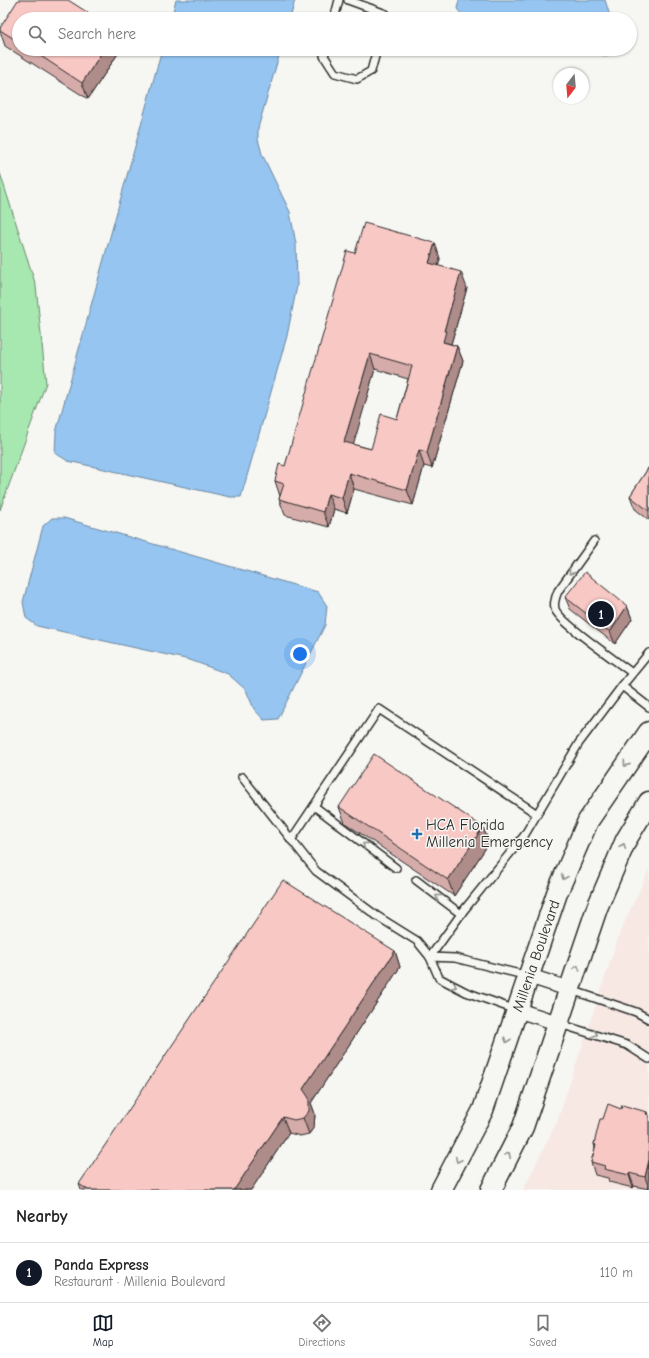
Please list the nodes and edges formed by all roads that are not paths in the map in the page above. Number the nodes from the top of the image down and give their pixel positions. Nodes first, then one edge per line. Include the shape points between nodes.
1 (339, 0) edge
2 (348, 0) edge
3 (336, 12) edge
4 (381, 12) edge
5 (324, 56) edge
6 (375, 56) edge
7 (594, 541) dead end
8 (649, 653) edge
9 (632, 673) junction
10 (622, 686) junction
11 (649, 707) edge
12 (649, 732) edge
13 (242, 778) dead end
14 (649, 802) edge
15 (314, 806) junction
16 (537, 814) junction
17 (291, 840) junction
18 (396, 868) dead end
19 (416, 880) dead end
20 (461, 914) junction
21 (430, 957) junction
22 (529, 976) junction
23 (569, 990) junction
24 (517, 1010) junction
25 (649, 1019) edge
26 (558, 1023) junction
27 (649, 1059) edge
28 (441, 1190) edge
29 (491, 1190) edge

1 - 3 lane
2 - 4 lane
5 - 6 lane via 335,73 357,79 371,71
7 -> 9 lane via 558,591 555,609 559,616
8 - 9 lane
9 - 10 lane
10 - 11 lane
10 - 16 lane via 579,743
12 -> 22 street, Millenia Boulevard via 588,821 557,893
13 - 17 lane
23 -> 14 street via 597,908 626,840
15 - 16 lane via 379,709
15 - 17 lane
18 -> 15 lane
16 - 20 lane via 524,836
17 - 21 lane via 316,871 416,941
20 -> 19 lane
20 - 21 lane
21 - 22 lane via 455,958
21 -> 24 lane via 439,978 466,992
22 - 23 street
22 - 24 street, Millenia Boulevard
23 - 25 lane via 636,1012
23 - 26 street
24 - 26 street
24 -> 28 street, Millenia Boulevard via 483,1110
26 -> 27 lane via 627,1045
29 -> 26 street via 523,1126

